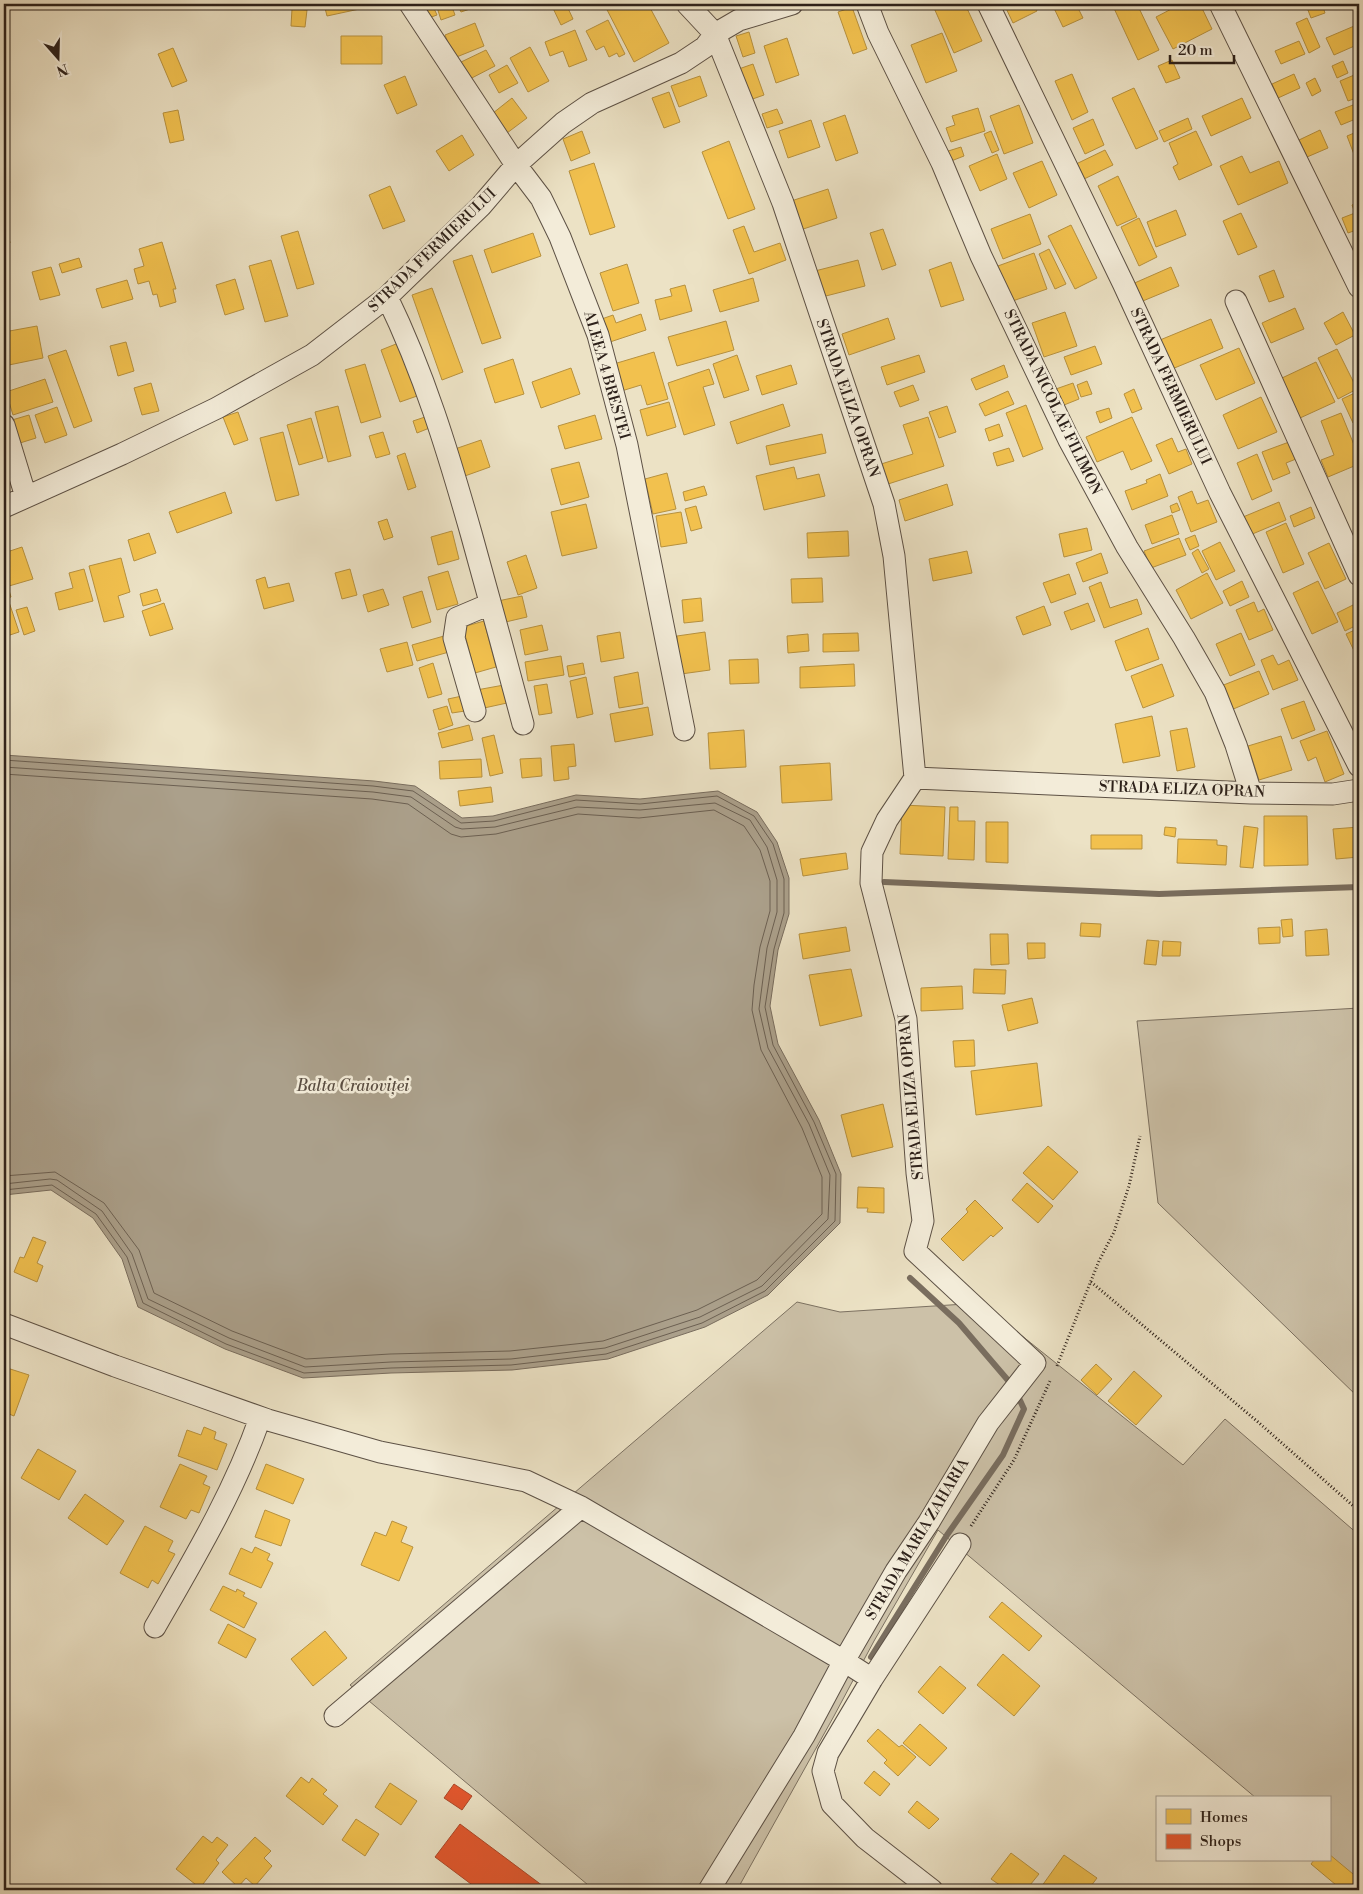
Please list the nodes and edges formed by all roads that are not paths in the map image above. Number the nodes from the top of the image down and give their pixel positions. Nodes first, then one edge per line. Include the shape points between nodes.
1 (410, 4) edge
2 (687, 4) edge
3 (792, 4) edge
4 (867, 4) edge
5 (988, 4) edge
6 (1220, 4) edge
7 (715, 34) junction
8 (516, 165) junction
9 (1359, 287) edge
10 (387, 298) junction
11 (1236, 301) dead end
12 (4, 425) edge
13 (26, 496) junction
14 (4, 507) edge
15 (1359, 576) edge
16 (490, 604) junction
17 (475, 711) dead end
18 (523, 724) dead end
19 (684, 730) dead end
20 (1359, 766) edge
21 (915, 778) junction
22 (1359, 790) edge
23 (1251, 793) junction
24 (923, 1221) joint
25 (4, 1324) edge
26 (260, 1418) junction
27 (581, 1507) junction
28 (960, 1544) road end
29 (155, 1627) dead end
30 (844, 1661) junction
31 (872, 1680) junction
32 (335, 1716) dead end
33 (804, 1736) junction
34 (828, 1753) junction
35 (710, 1890) edge
36 (932, 1890) edge

1 - 8 street, ALEEA 4 BRESTEI
2 - 7 street
3 - 7 street, STRADA FERMIERULUI via 739,20
4 - 23 street, STRADA NICOLAE FILIMON via 1069,440 1127,547 1215,692
5 - 20 street, STRADA FERMIERULUI via 1220,492
6 - 9 street
7 - 8 street, STRADA FERMIERULUI via 705,47 681,64 592,103 563,123
7 - 21 street, STRADA ELIZA OPRAN via 782,203 884,504 894,556
8 - 10 street, STRADA FERMIERULUI via 481,206
8 - 19 street, ALEEA 4 BRESTEI via 541,198 560,237 598,335 627,445
10 - 13 street, STRADA FERMIERULUI via 312,355 225,403 122,454
10 - 16 street via 432,402
11 - 15 street
12 - 13 street
13 - 14 street, STRADA FERMIERULUI
16 - 17 street via 457,618 454,638
16 - 18 street
21 - 23 street, STRADA ELIZA OPRAN
21 - 24 street, STRADA ELIZA OPRAN via 887,820 872,852 871,883 906,1019
22 - 23 street, STRADA ELIZA OPRAN via 1333,794
24 - 30 street, STRADA MARIA ZAHARIA via 915,1251 1035,1363 988,1423
25 - 26 street
26 - 27 street via 380,1452 526,1481
26 - 29 street via 246,1457 212,1527
27 - 30 street
27 - 32 street
28 - 31 street
30 - 31 street
30 - 33 street, STRADA MARIA ZAHARIA
31 - 34 street
33 - 34 street
33 - 35 street, STRADA MARIA ZAHARIA
34 - 36 street via 823,1771 832,1804 865,1838

